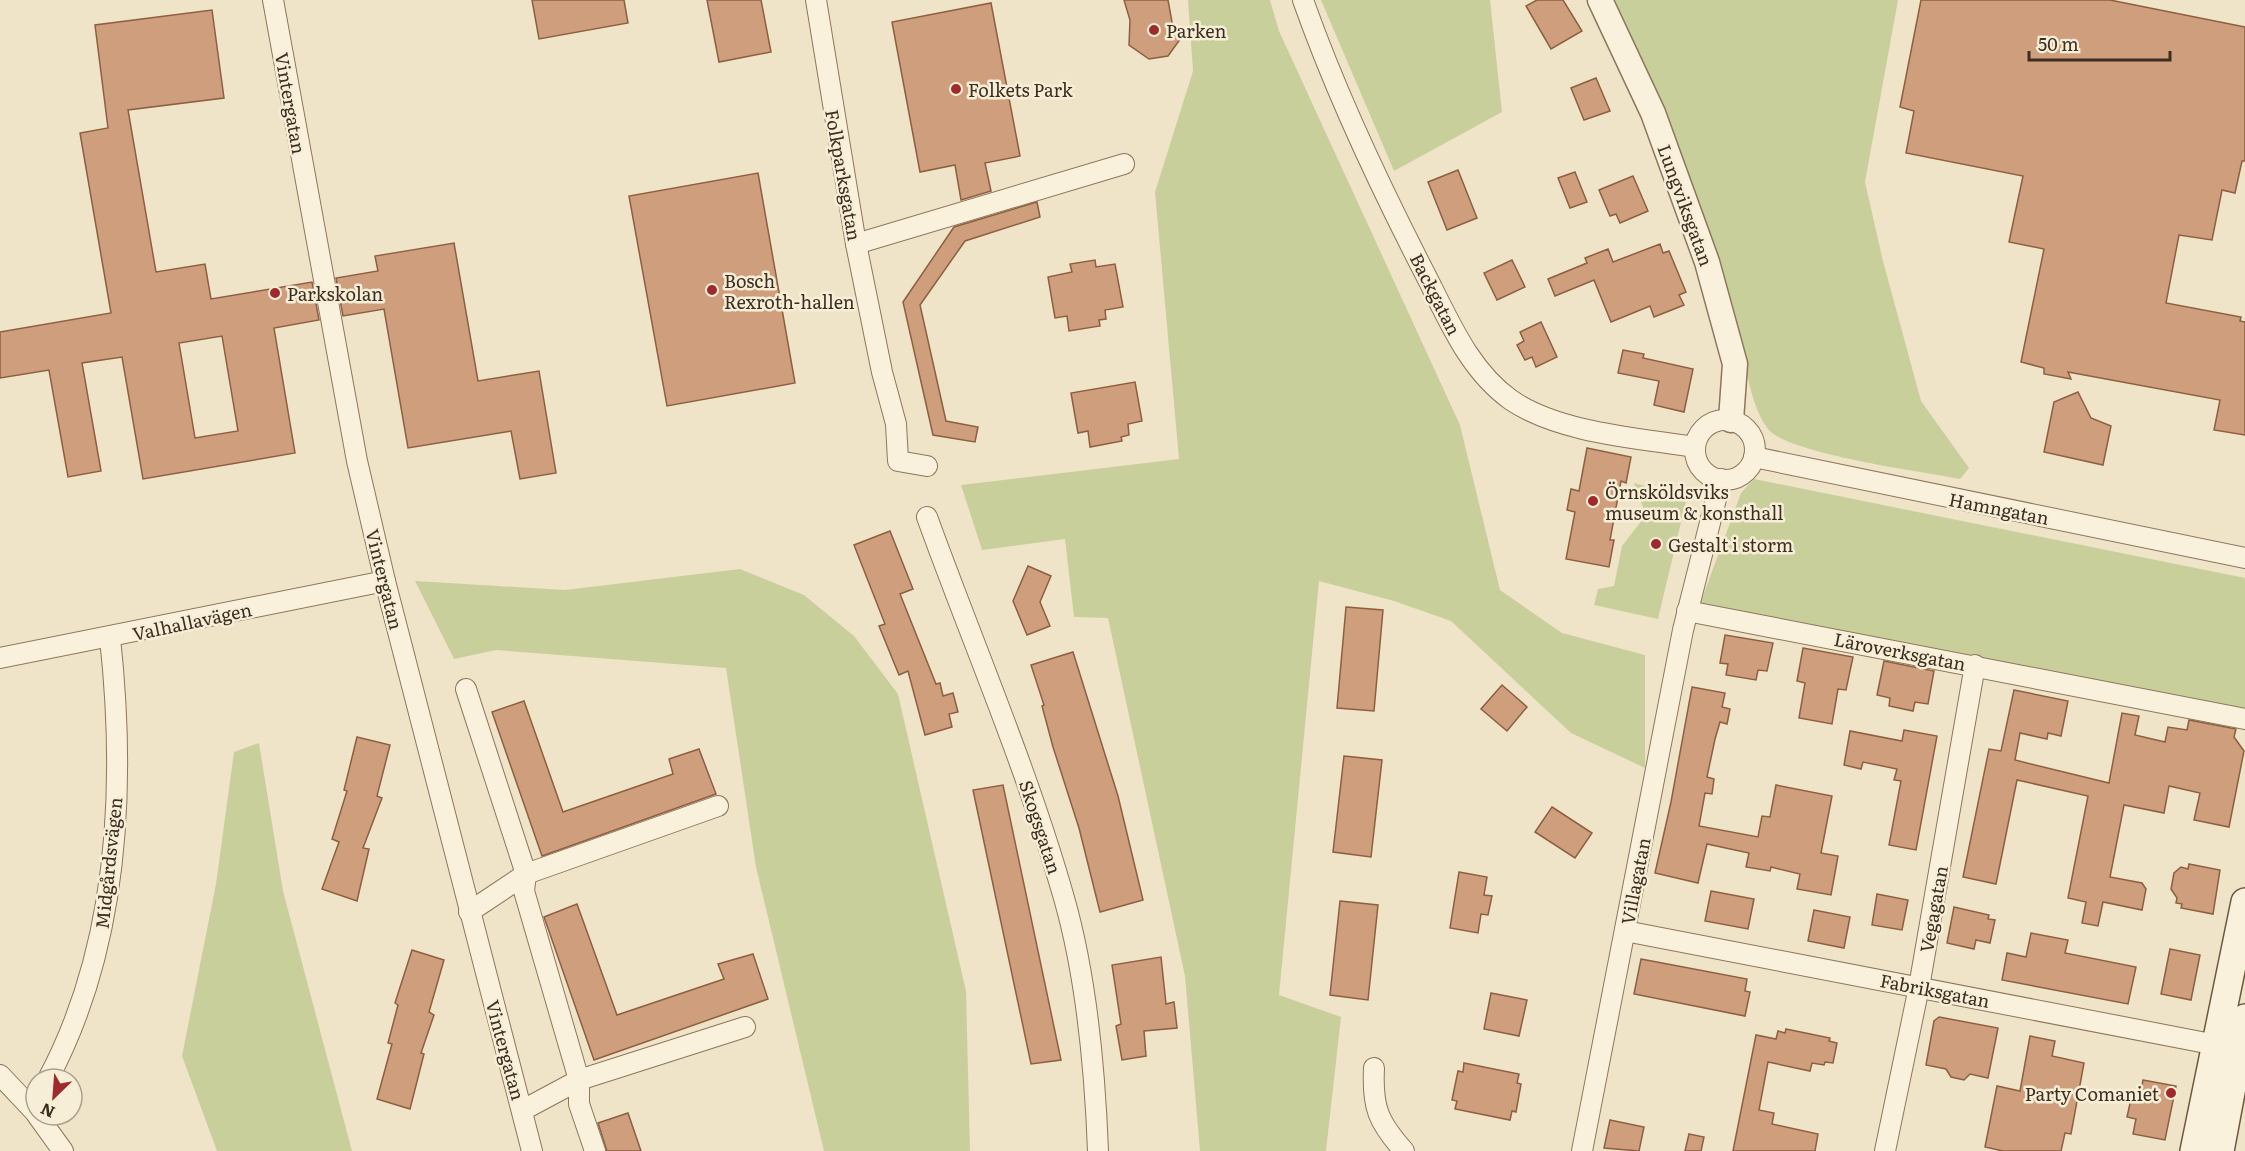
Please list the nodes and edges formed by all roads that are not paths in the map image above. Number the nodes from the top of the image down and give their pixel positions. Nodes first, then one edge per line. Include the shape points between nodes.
1 (273, 0) edge
2 (816, 0) edge
3 (1304, 0) edge
4 (1600, 0) edge
5 (1124, 164) dead end
6 (856, 244) junction
7 (1731, 420) junction
8 (1695, 447) junction
9 (1754, 457) junction
10 (927, 466) dead end
11 (1720, 479) junction
12 (927, 517) dead end
13 (2245, 558) edge
14 (385, 581) junction
15 (1688, 611) junction
16 (110, 638) junction
17 (0, 658) edge
18 (1975, 666) junction
19 (466, 689) dead end
20 (2245, 719) edge
21 (718, 806) dead end
22 (526, 874) junction
23 (2245, 902) edge
24 (469, 912) junction
25 (1625, 931) junction
26 (1919, 987) junction
27 (2245, 1018) edge
28 (745, 1027) dead end
29 (2233, 1048) edge
30 (54, 1067) edge
31 (1374, 1068) dead end
32 (0, 1075) edge
33 (579, 1080) junction
34 (24, 1098) edge
35 (523, 1110) junction
36 (47, 1127) edge
37 (63, 1151) edge
38 (532, 1151) edge
39 (595, 1151) edge
40 (1098, 1151) edge
41 (1404, 1151) edge
42 (1582, 1151) edge
43 (1885, 1151) edge
44 (2194, 1151) edge
45 (2220, 1151) edge

1 - 14 street, Vintergatan via 354,450
2 - 6 street, Folkparksgatan
3 - 8 street, Backgatan via 1322,55 1391,206 1455,333 1487,381 1513,401 1544,416 1582,428
4 - 7 street, Lungviksgatan via 1653,113 1707,262 1735,363
5 - 6 street
6 - 10 street, Folkparksgatan via 896,424 898,460
7 - 8 street via 1721,420 1703,429
7 - 9 street via 1753,438
8 - 11 street via 1704,472
9 - 11 street via 1745,472
9 - 13 street, Hamngatan
11 - 15 street
12 - 40 street, Skogsgatan via 1020,761 1065,900 1080,972
14 - 16 street, Valhallavägen
14 - 24 street, Vintergatan
15 - 18 street, Läroverksgatan
15 - 25 street, Villagatan
16 - 17 street, Valhallavägen
16 - 30 street, Midgårdsvägen via 117,759 114,833 104,919 77,1016
18 - 20 street, Läroverksgatan
18 - 26 street, Vegagatan
19 - 22 street
21 - 22 street
22 - 24 street
22 - 33 street via 524,891
23 - 29 main road
24 - 35 street, Vintergatan
25 - 26 street, Fabriksgatan
25 - 42 street, Villagatan
26 - 29 street, Fabriksgatan
26 - 43 street, Vegagatan
27 - 29 main road
28 - 33 street
29 - 44 main road
29 - 45 main road
31 - 41 street via 1374,1106
32 - 34 street
33 - 35 street
33 - 39 street via 579,1104
35 - 38 street, Vintergatan
36 - 37 street

